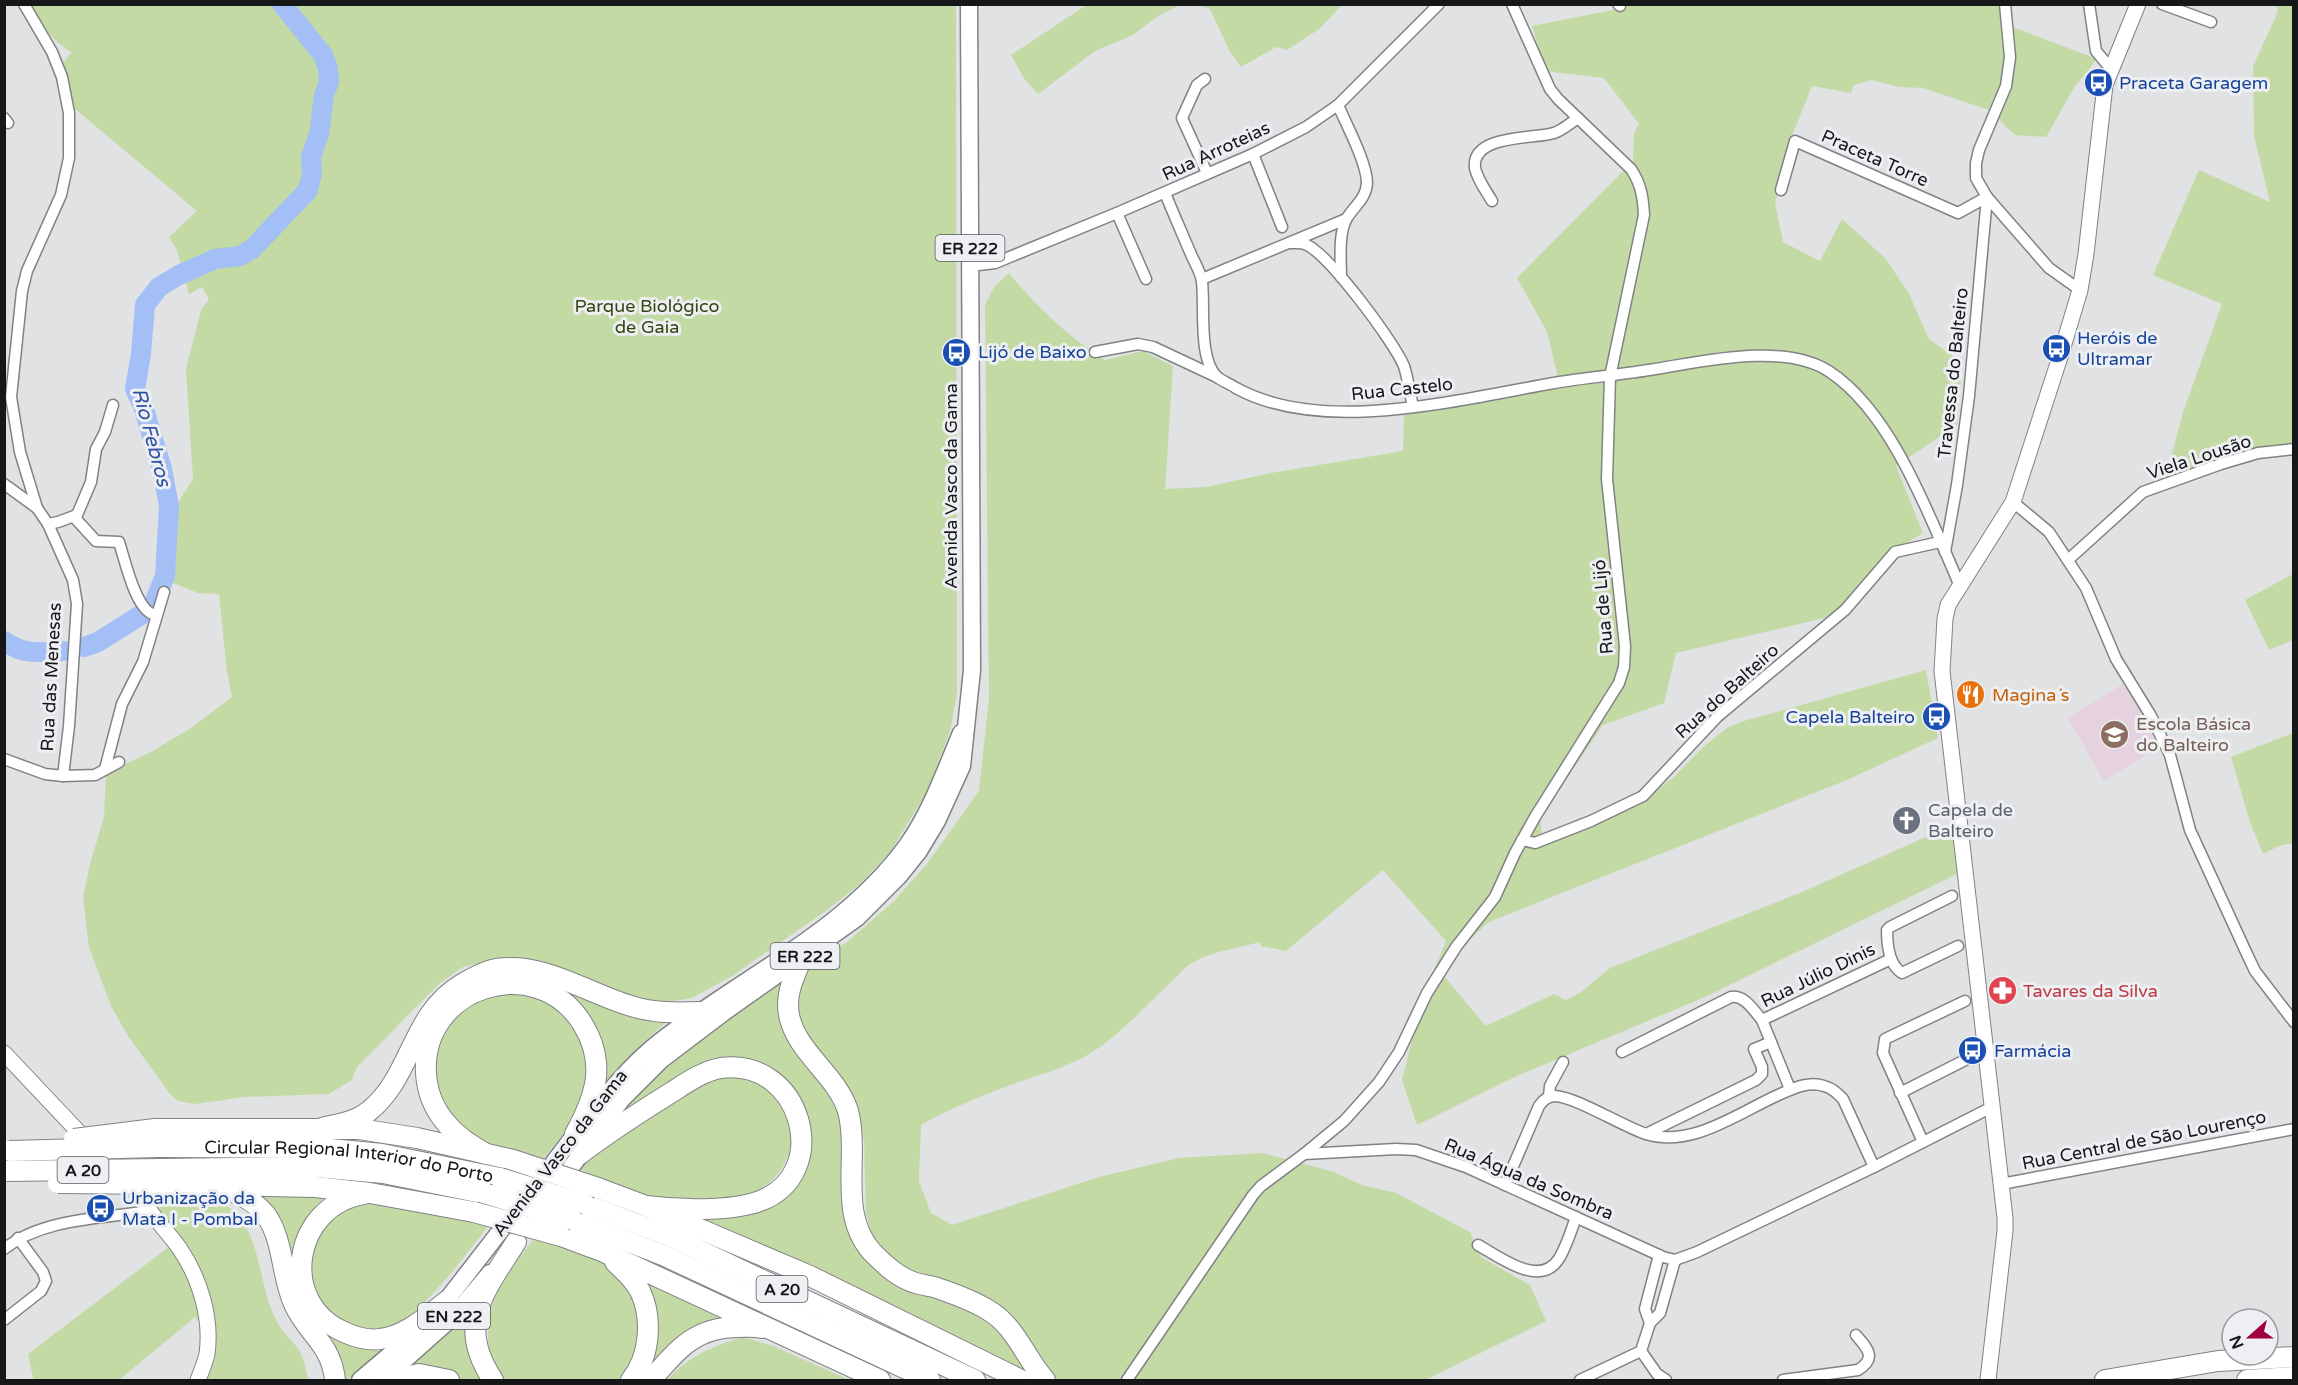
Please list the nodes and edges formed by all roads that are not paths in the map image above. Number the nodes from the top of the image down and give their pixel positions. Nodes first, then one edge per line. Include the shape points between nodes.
1 (24, 4) edge
2 (969, 4) edge
3 (1439, 4) edge
4 (1512, 4) edge
5 (2005, 4) edge
6 (2089, 4) edge
7 (2138, 4) edge
8 (2162, 4) edge
9 (2211, 22) dead end
10 (2111, 69) junction
11 (1205, 79) dead end
12 (1338, 105) junction
13 (1578, 117) junction
14 (1253, 154) junction
15 (1207, 173) junction
16 (1781, 190) dead end
17 (1165, 193) junction
18 (1987, 197) junction
19 (1492, 201) dead end
20 (1117, 213) junction
21 (1346, 219) junction
22 (1282, 227) dead end
23 (1289, 243) junction
24 (970, 266) junction
25 (1341, 278) junction
26 (1146, 279) dead end
27 (1202, 279) junction
28 (2080, 290) junction
29 (1095, 352) dead end
30 (1218, 377) junction
31 (1610, 377) junction
32 (113, 405) dead end
33 (1413, 406) junction
34 (2294, 449) edge
35 (4, 484) edge
36 (2013, 502) junction
37 (37, 508) junction
38 (74, 517) junction
39 (48, 524) junction
40 (1942, 547) junction
41 (2068, 560) junction
42 (1960, 586) junction
43 (164, 592) dead end
44 (150, 612) junction
45 (968, 716) junction
46 (4, 759) edge
47 (119, 762) dead end
48 (105, 769) junction
49 (63, 776) junction
50 (1522, 840) junction
51 (1952, 896) dead end
52 (1958, 946) dead end
53 (802, 958) junction
54 (1891, 959) junction
55 (1965, 1001) dead end
56 (699, 1012) junction
57 (1762, 1020) junction
58 (2294, 1022) edge
59 (1771, 1042) junction
60 (4, 1053) edge
61 (1622, 1053) dead end
62 (1971, 1057) dead end
63 (1563, 1062) dead end
64 (1790, 1089) junction
65 (1900, 1093) junction
66 (1549, 1097) junction
67 (1992, 1107) junction
68 (322, 1128) junction
69 (2294, 1129) edge
70 (575, 1134) junction
71 (1646, 1134) junction
72 (156, 1138) junction
73 (1923, 1142) junction
74 (7, 1151) edge
75 (486, 1154) junction
76 (580, 1154) junction
77 (1304, 1154) junction
78 (1874, 1167) junction
79 (4, 1171) edge
80 (4, 1181) edge
81 (2001, 1184) junction
82 (215, 1185) junction
83 (1505, 1185) junction
84 (370, 1193) junction
85 (646, 1206) junction
86 (149, 1211) junction
87 (1576, 1217) junction
88 (567, 1228) junction
89 (18, 1238) junction
90 (516, 1242) junction
91 (1478, 1245) dead end
92 (4, 1249) edge
93 (604, 1252) junction
94 (1659, 1255) junction
95 (1675, 1260) junction
96 (447, 1301) junction
97 (4, 1320) edge
98 (1650, 1323) junction
99 (782, 1333) junction
100 (1856, 1335) dead end
101 (1641, 1351) junction
102 (2294, 1357) edge
103 (2294, 1377) edge
104 (198, 1380) edge
105 (334, 1380) edge
106 (360, 1380) edge
107 (382, 1380) edge
108 (389, 1380) edge
109 (449, 1380) edge
110 (493, 1380) edge
111 (631, 1380) edge
112 (651, 1380) edge
113 (880, 1380) edge
114 (930, 1380) edge
115 (975, 1380) edge
116 (1021, 1380) edge
117 (1045, 1380) edge
118 (1127, 1380) edge
119 (1580, 1380) edge
120 (1666, 1380) edge
121 (1783, 1380) edge
122 (1988, 1380) edge
123 (2105, 1380) edge
124 (2247, 1380) edge

1 - 37 street via 52,52 69,113 69,158 61,195 22,291 11,397 20,452
2 - 24 main road, Avenida Vasco da Gama / ER 222
3 - 12 street, Rua Arroteias
4 - 13 street, Rua de Lijó via 1551,89
5 - 18 street via 2010,57 2006,86 1976,163 1976,178
6 - 10 street via 2096,51
7 - 10 street
8 - 9 street
10 - 28 street via 2102,106
11 - 15 street via 1197,85 1182,118
12 - 14 street, Rua Arroteias via 1306,127
12 - 21 street via 1367,182 1360,203
13 - 19 street via 1553,133 1510,138 1481,153 1475,160 1475,170
13 - 31 street, Rua de Lijó via 1631,169 1643,197 1644,215
14 - 15 street, Rua Arroteias
14 - 22 street
15 - 17 street, Rua Arroteias
16 - 18 street, Praceta Torre via 1795,141 1958,213
17 - 20 street, Rua Arroteias
17 - 27 street
18 - 28 street via 2049,268
18 - 40 street, Travessa do Balteiro via 1958,485
20 - 24 street, Rua Arroteias via 995,263
20 - 26 street
21 - 23 street
21 - 25 street via 1340,250
23 - 25 street via 1305,243 1325,257
23 - 27 street
24 - 45 main road, Avenida Vasco da Gama / ER 222 via 972,670
25 - 33 street via 1396,350
27 - 30 street via 1206,353
28 - 36 street
29 - 30 street, Rua Castelo via 1138,344 1153,346
30 - 33 street, Rua Castelo via 1248,394 1283,405 1355,413
31 - 33 street, Rua Castelo
31 - 40 street, Rua Castelo via 1692,363 1767,356 1809,362 1828,371 1865,404 1881,427 1908,472
31 - 50 street, Rua de Lijó via 1606,467 1624,667 1619,683
32 - 38 street via 96,449 91,482
34 - 41 street, Viela Lousão via 2258,453 2143,492
35 - 37 street
36 - 41 street via 2042,524
36 - 42 street
37 - 39 street, Rua das Menesas
38 - 39 street
38 - 44 street via 96,541 119,542
39 - 49 street, Rua das Menesas via 73,580 77,604
40 - 42 street, Rua Castelo
40 - 50 street, Rua do Balteiro via 1895,552 1845,610 1717,717 1643,796 1535,843
41 - 58 street via 2086,588 2116,659 2170,755 2190,831 2255,971
42 - 67 street via 1948,605 1945,619 1942,671
43 - 44 street
44 - 48 street via 153,636 122,704
45 - 53 main road, Avenida Vasco da Gama / ER 222 via 962,766 919,851 864,912
45 - 56 main road, Avenida Vasco da Gama / ER 222 via 926,816 872,888 818,933
46 - 49 street, Rua das Menesas via 45,774
47 - 48 street
48 - 49 street via 95,775
50 - 77 street, Rua de Lijó via 1495,897 1427,993 1400,1052 1344,1121
51 - 54 street via 1888,928
52 - 54 street via 1904,973 1898,972
53 - 76 main road, Avenida Vasco da Gama / ER 222 via 661,1060 622,1100
53 - 117 highway via 790,985 789,1014 793,1029 847,1110 854,1212 860,1233 886,1266 908,1280 990,1311 1008,1327
54 - 57 street, Rua Júlio Dinis
55 - 65 street via 1885,1039 1883,1053
56 - 68 highway via 656,1012 629,1006 559,977 524,969 495,969 449,991 433,1008 386,1097 349,1122
56 - 70 main road, Avenida Vasco da Gama / ER 222 via 630,1069
57 - 59 street, Rua Júlio Dinis
57 - 61 street via 1745,1001 1731,997
59 - 64 street, Rua Júlio Dinis
59 - 71 street via 1754,1049 1762,1067 1756,1080
60 - 86 street via 90,1141
62 - 65 street
63 - 66 street via 1550,1086
64 - 71 street via 1704,1131 1680,1137
64 - 78 street via 1810,1084 1834,1090 1843,1099
65 - 73 street
66 - 71 street via 1561,1097
66 - 83 street via 1539,1106
67 - 73 street
67 - 81 street
68 - 72 highway
68 - 75 highway via 417,1138
69 - 81 street, Rua Central de São Lourenço
70 - 75 highway via 597,1080 589,1034 574,1011 551,993 522,983 498,984 455,1004 441,1018 425,1057 427,1081 437,1110 462,1139
70 - 96 main road, Avenida Vasco da Gama / ER 222
72 - 74 highway, bridge via 29,1141
72 - 115 highway, Circular Regional Interior do Porto / A 20, bridge via 382,1154 500,1178 585,1204 671,1237
73 - 78 street
75 - 85 highway, bridge
76 - 85 highway via 647,1108 718,1068 739,1067 757,1072 786,1093 799,1121 799,1159 792,1175 773,1194 739,1206
76 - 90 main road, Avenida Vasco da Gama / ER 222
77 - 83 street, Rua Água da Sombra via 1416,1150
77 - 118 street via 1252,1195
78 - 95 street
79 - 88 highway, Circular Regional Interior do Porto / A 20, bridge via 317,1167 383,1173 487,1194
80 - 82 highway, bridge
81 - 122 street via 2005,1231
82 - 84 highway via 315,1187
82 - 105 highway via 253,1203 265,1215 275,1233 294,1305 332,1361
83 - 87 street, Rua Água da Sombra
84 - 88 highway, bridge
84 - 96 highway via 331,1208 307,1237 301,1257 302,1280 320,1316 358,1338 380,1340 406,1331
85 - 116 highway via 810,1276
86 - 89 street via 39,1228
86 - 104 street via 180,1249 204,1301 207,1356
87 - 91 street via 1558,1260 1547,1270 1530,1271
87 - 94 street, Rua Água da Sombra
88 - 93 highway
88 - 114 highway, Circular Regional Interior do Porto / A 20 via 665,1256
89 - 92 street
89 - 97 street via 46,1281 41,1291
90 - 107 main road, Avenida Vasco da Gama / EN 222 via 453,1317
90 - 110 highway via 483,1294 475,1317 481,1359
93 - 99 highway
93 - 111 highway via 640,1291 646,1312 648,1336 644,1358
94 - 95 street, Rua Água da Sombra
94 - 98 street via 1645,1309
95 - 98 street via 1660,1313
96 - 106 main road, Avenida Vasco da Gama / EN 222 via 415,1336
98 - 101 street
99 - 112 highway via 756,1327 714,1329 680,1347
99 - 113 highway
100 - 121 street via 1869,1356 1858,1370
101 - 119 street
101 - 120 street
102 - 123 highway via 2218,1361
103 - 124 highway
108 - 109 highway via 419,1374

